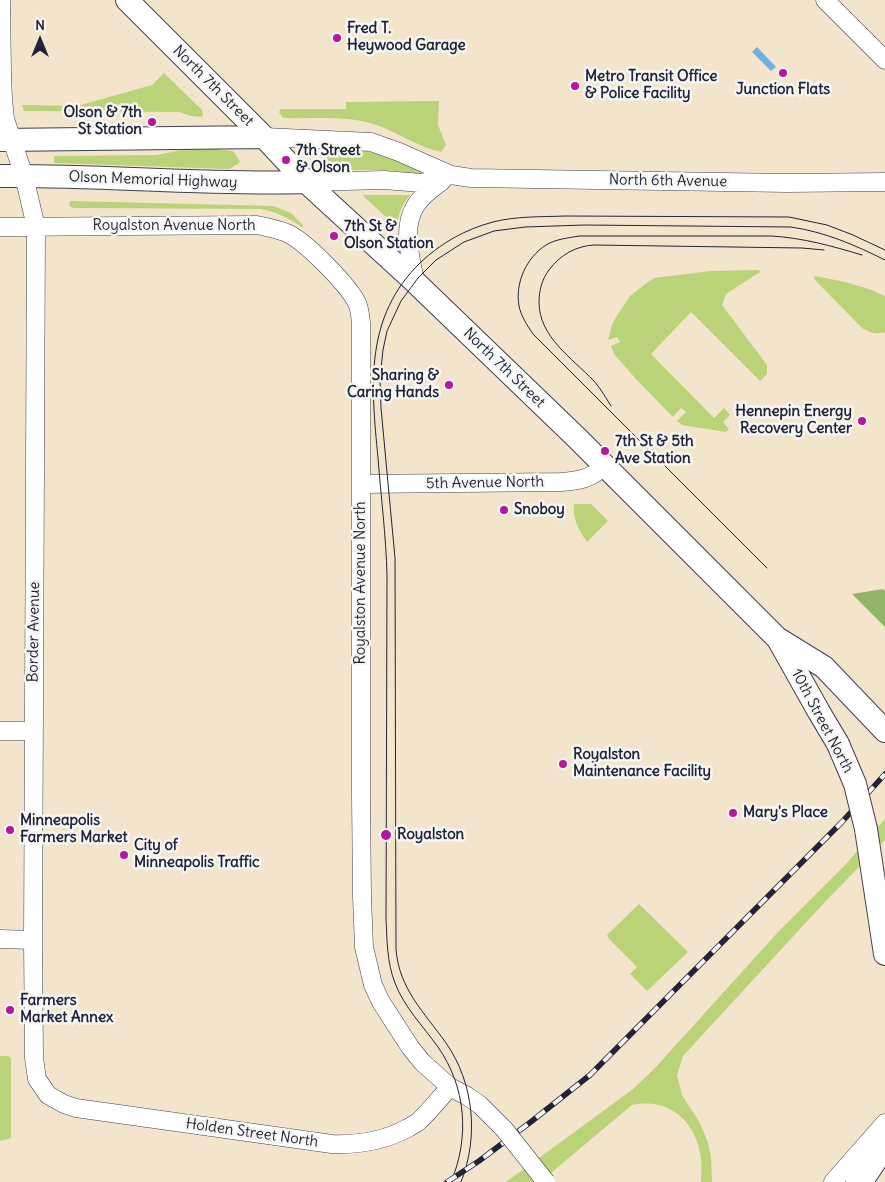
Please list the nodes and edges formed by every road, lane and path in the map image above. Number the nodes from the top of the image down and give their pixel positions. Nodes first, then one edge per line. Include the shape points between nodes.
1 (1, 0) edge
2 (126, 0) edge
3 (825, 0) edge
4 (885, 60) edge
5 (1, 74) edge
6 (264, 137) junction
7 (6, 140) edge
8 (451, 175) junction
9 (0, 176) edge
10 (24, 176) junction
11 (306, 182) junction
12 (885, 182) edge
13 (0, 227) edge
14 (36, 227) junction
15 (415, 282) junction
16 (604, 465) junction
17 (361, 484) junction
18 (777, 638) junction
19 (0, 731) edge
20 (33, 731) junction
21 (885, 731) edge
22 (0, 940) edge
23 (33, 940) junction
24 (885, 954) edge
25 (42, 1087) joint
26 (450, 1087) junction
27 (885, 1122) edge
28 (885, 1143) edge
29 (546, 1182) edge
30 (833, 1182) edge
31 (859, 1182) edge

1 - 5 street, Border Avenue
2 - 6 main road, North 7th Street
3 - 4 street
5 - 7 street, Border Avenue
6 - 7 main road
6 - 8 street, North 6th Avenue via 370,142
6 - 11 main road, North 7th Street
7 - 10 street, Border Avenue
8 - 11 street, North 6th Avenue via 422,183 384,180
8 - 12 street, North 6th Avenue via 486,179
8 - 15 street via 424,195 411,214 408,239
9 - 10 main road, Olson Memorial Highway
10 - 11 main road, Olson Memorial Highway
10 - 14 street, Border Avenue
11 - 15 main road, North 7th Street
13 - 14 street, Royalston Avenue North
14 - 17 street, Royalston Avenue North via 257,226 289,234 303,244 346,287 360,310
14 - 20 street, Border Avenue
15 - 16 main road, North 7th Street
16 - 17 street, 5th Avenue North via 594,474 577,481
16 - 18 main road, North 7th Street
17 - 26 street, Royalston Avenue North via 364,946 373,985 381,1002 422,1062
18 - 21 main road, North 7th Street via 824,667
18 - 24 main road, 10th Street North, bridge via 838,744 855,784 866,829
19 - 20 street
20 - 23 street, Border Avenue
22 - 23 street
23 - 25 street, Border Avenue via 34,1058 37,1079
25 - 26 street, Holden Street North via 48,1095 64,1104 90,1110 345,1145 379,1140 417,1123
26 - 29 street, Royalston Avenue North, bridge via 480,1105 504,1129
27 - 30 street
28 - 31 highway

